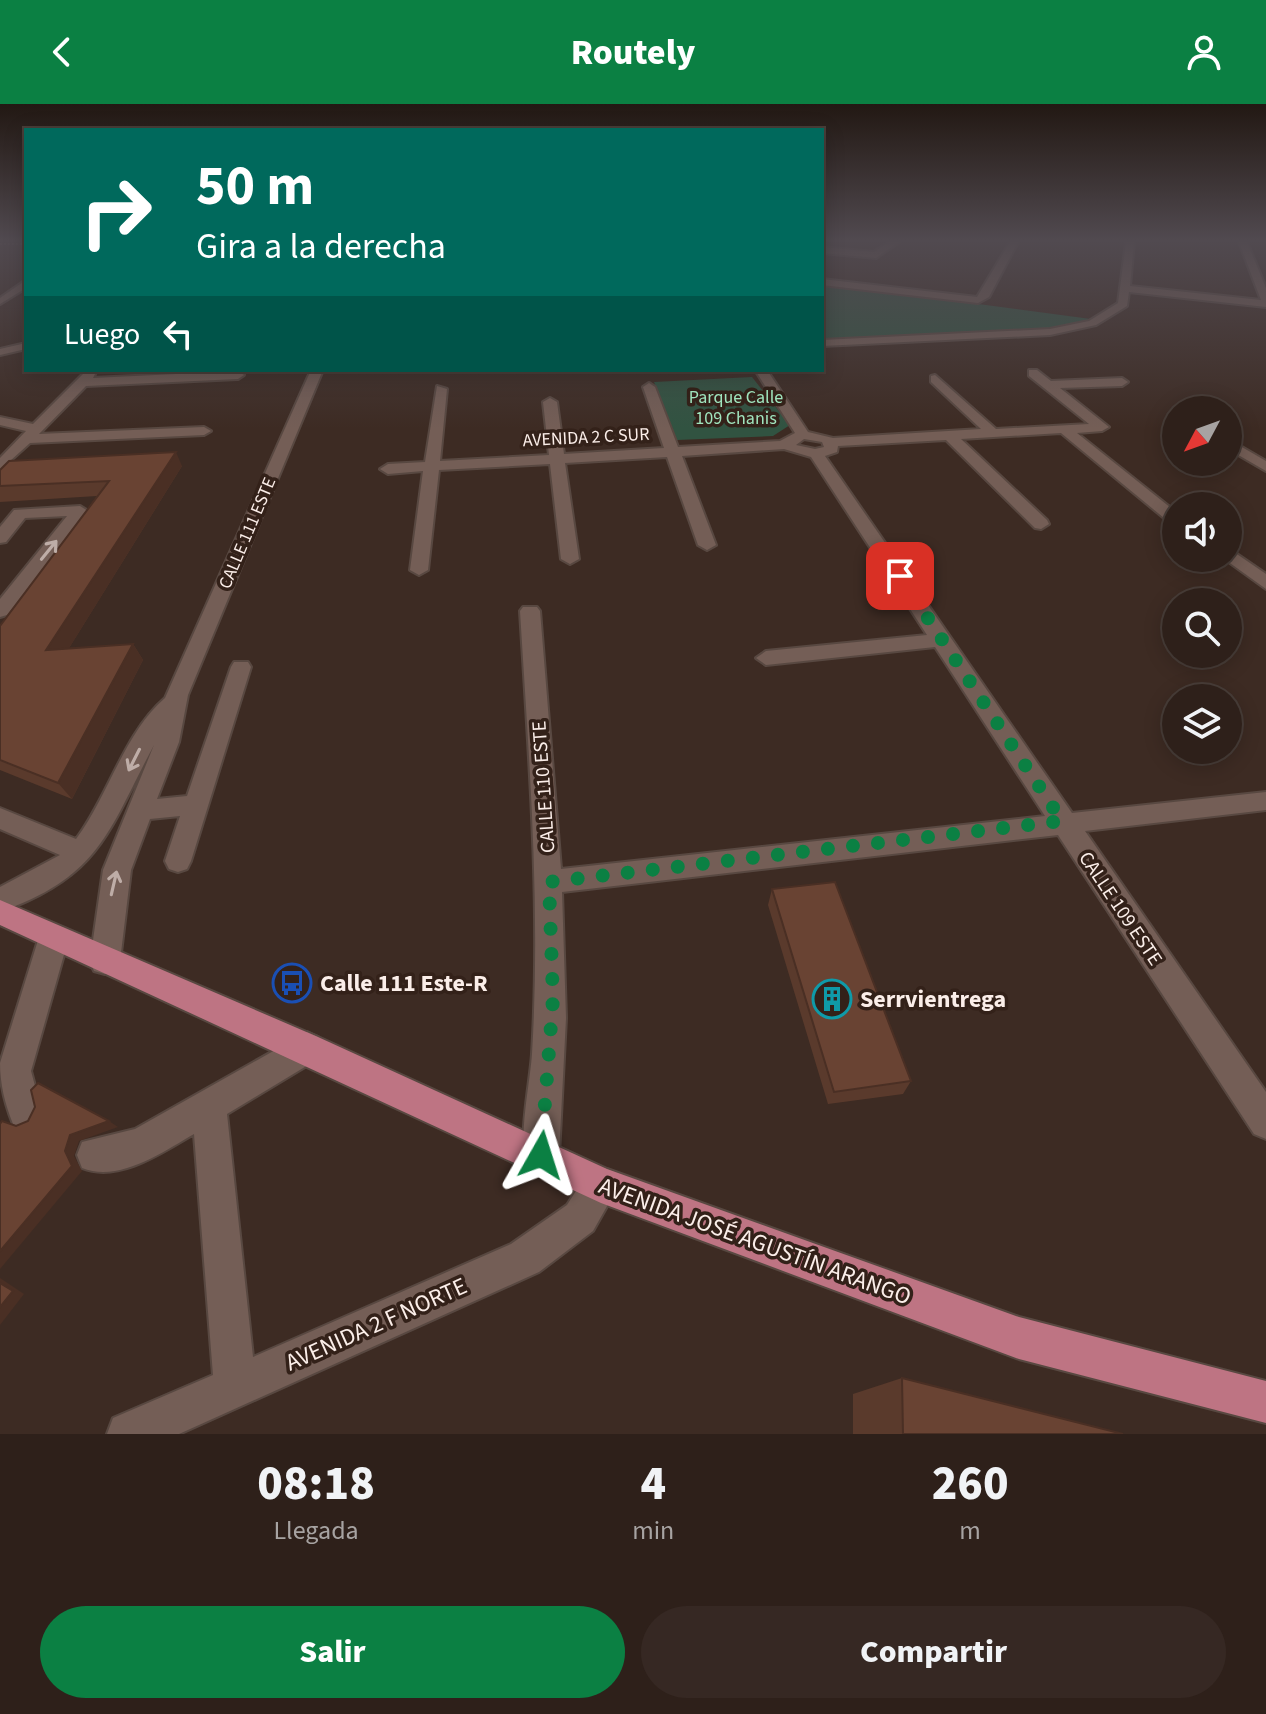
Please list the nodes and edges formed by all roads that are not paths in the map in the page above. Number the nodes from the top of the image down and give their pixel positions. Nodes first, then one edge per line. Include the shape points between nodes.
1 (1123, 304) edge
2 (824, 343) edge
3 (24, 346) edge
4 (0, 352) edge
5 (92, 372) edge
6 (316, 372) edge
7 (763, 372) edge
8 (1033, 373) dead end
9 (238, 375) dead end
10 (935, 379) dead end
11 (82, 382) junction
12 (1122, 382) dead end
13 (1047, 385) junction
14 (649, 387) dead end
15 (441, 389) dead end
16 (550, 402) dead end
17 (0, 421) edge
18 (1064, 429) junction
19 (204, 431) dead end
20 (993, 433) junction
21 (31, 434) junction
22 (949, 435) junction
23 (817, 444) junction
24 (787, 445) junction
25 (673, 452) junction
26 (1242, 452) edge
27 (557, 459) junction
28 (0, 466) edge
29 (432, 466) junction
30 (1266, 467) edge
31 (388, 469) dead end
32 (1162, 509) edge
33 (20, 513) junction
34 (0, 514) edge
35 (1041, 524) dead end
36 (0, 538) edge
37 (707, 545) dead end
38 (570, 559) dead end
39 (1242, 564) edge
40 (419, 570) dead end
41 (1266, 583) edge
42 (0, 611) edge
43 (530, 611) dead end
44 (943, 640) junction
45 (766, 658) dead end
46 (241, 667) dead end
47 (177, 695) junction
48 (1266, 801) edge
49 (194, 805) junction
50 (141, 810) junction
51 (0, 818) edge
52 (1062, 821) junction
53 (81, 853) junction
54 (178, 861) dead end
55 (549, 882) junction
56 (0, 900) edge
57 (0, 912) edge
58 (54, 937) junction
59 (105, 961) junction
60 (307, 1048) junction
61 (209, 1105) junction
62 (25, 1112) dead end
63 (1266, 1122) edge
64 (95, 1155) dead end
65 (541, 1155) junction
66 (601, 1185) junction
67 (235, 1387) junction
68 (1266, 1402) edge
69 (129, 1434) edge

1 - 2 street via 1072,328
3 - 4 street
5 - 11 street
6 - 47 street, CALLE 111 ESTE
7 - 23 street, CALLE 109 ESTE
8 - 13 street
9 - 11 street
10 - 20 street
11 - 21 street
12 - 13 street
13 - 18 street via 1102,427
14 - 25 street
15 - 29 street
16 - 27 street
17 - 21 street
18 - 20 street
18 - 32 street
19 - 21 street
20 - 22 street
21 - 28 street
22 - 23 street
22 - 35 street
23 - 24 street via 795,451
23 - 24 street via 790,438
23 - 44 street, CALLE 109 ESTE
24 - 25 street, AVENIDA 2 C SUR
25 - 27 street, AVENIDA 2 C SUR
25 - 37 street
26 - 30 street
27 - 29 street, AVENIDA 2 C SUR
27 - 38 street
29 - 31 street, AVENIDA 2 C SUR
29 - 40 street
33 - 34 street
33 - 36 street
42 -> 33 street via 80,511
39 - 41 street
43 - 55 street, CALLE 110 ESTE
44 - 45 street
44 - 52 street, CALLE 109 ESTE
46 - 49 street
47 - 50 street, CALLE 111 ESTE via 167,742
47 -> 53 street, CALLE 111 ESTE
48 - 52 street
49 - 50 street
49 - 54 street
59 -> 50 street, CALLE 111 ESTE via 114,882
51 - 53 street
52 - 55 street
52 - 63 street, CALLE 109 ESTE
53 - 56 street, CALLE 111 ESTE via 61,870
55 - 65 street, CALLE 110 ESTE via 553,999
57 - 58 main road, AVENIDA JOSÉ AGUSTÍN ARANGO
58 - 59 main road, AVENIDA JOSÉ AGUSTÍN ARANGO
58 - 62 street via 14,1071
59 - 60 main road, AVENIDA JOSÉ AGUSTÍN ARANGO
60 - 61 street
60 - 65 main road, AVENIDA JOSÉ AGUSTÍN ARANGO
61 - 64 street via 140,1146
61 - 67 street
65 - 66 main road, AVENIDA JOSÉ AGUSTÍN ARANGO
66 - 67 street, AVENIDA 2 F NORTE via 580,1218 525,1258
66 - 68 main road, AVENIDA JOSÉ AGUSTÍN ARANGO via 1019,1338
67 - 69 street, AVENIDA 2 F NORTE

